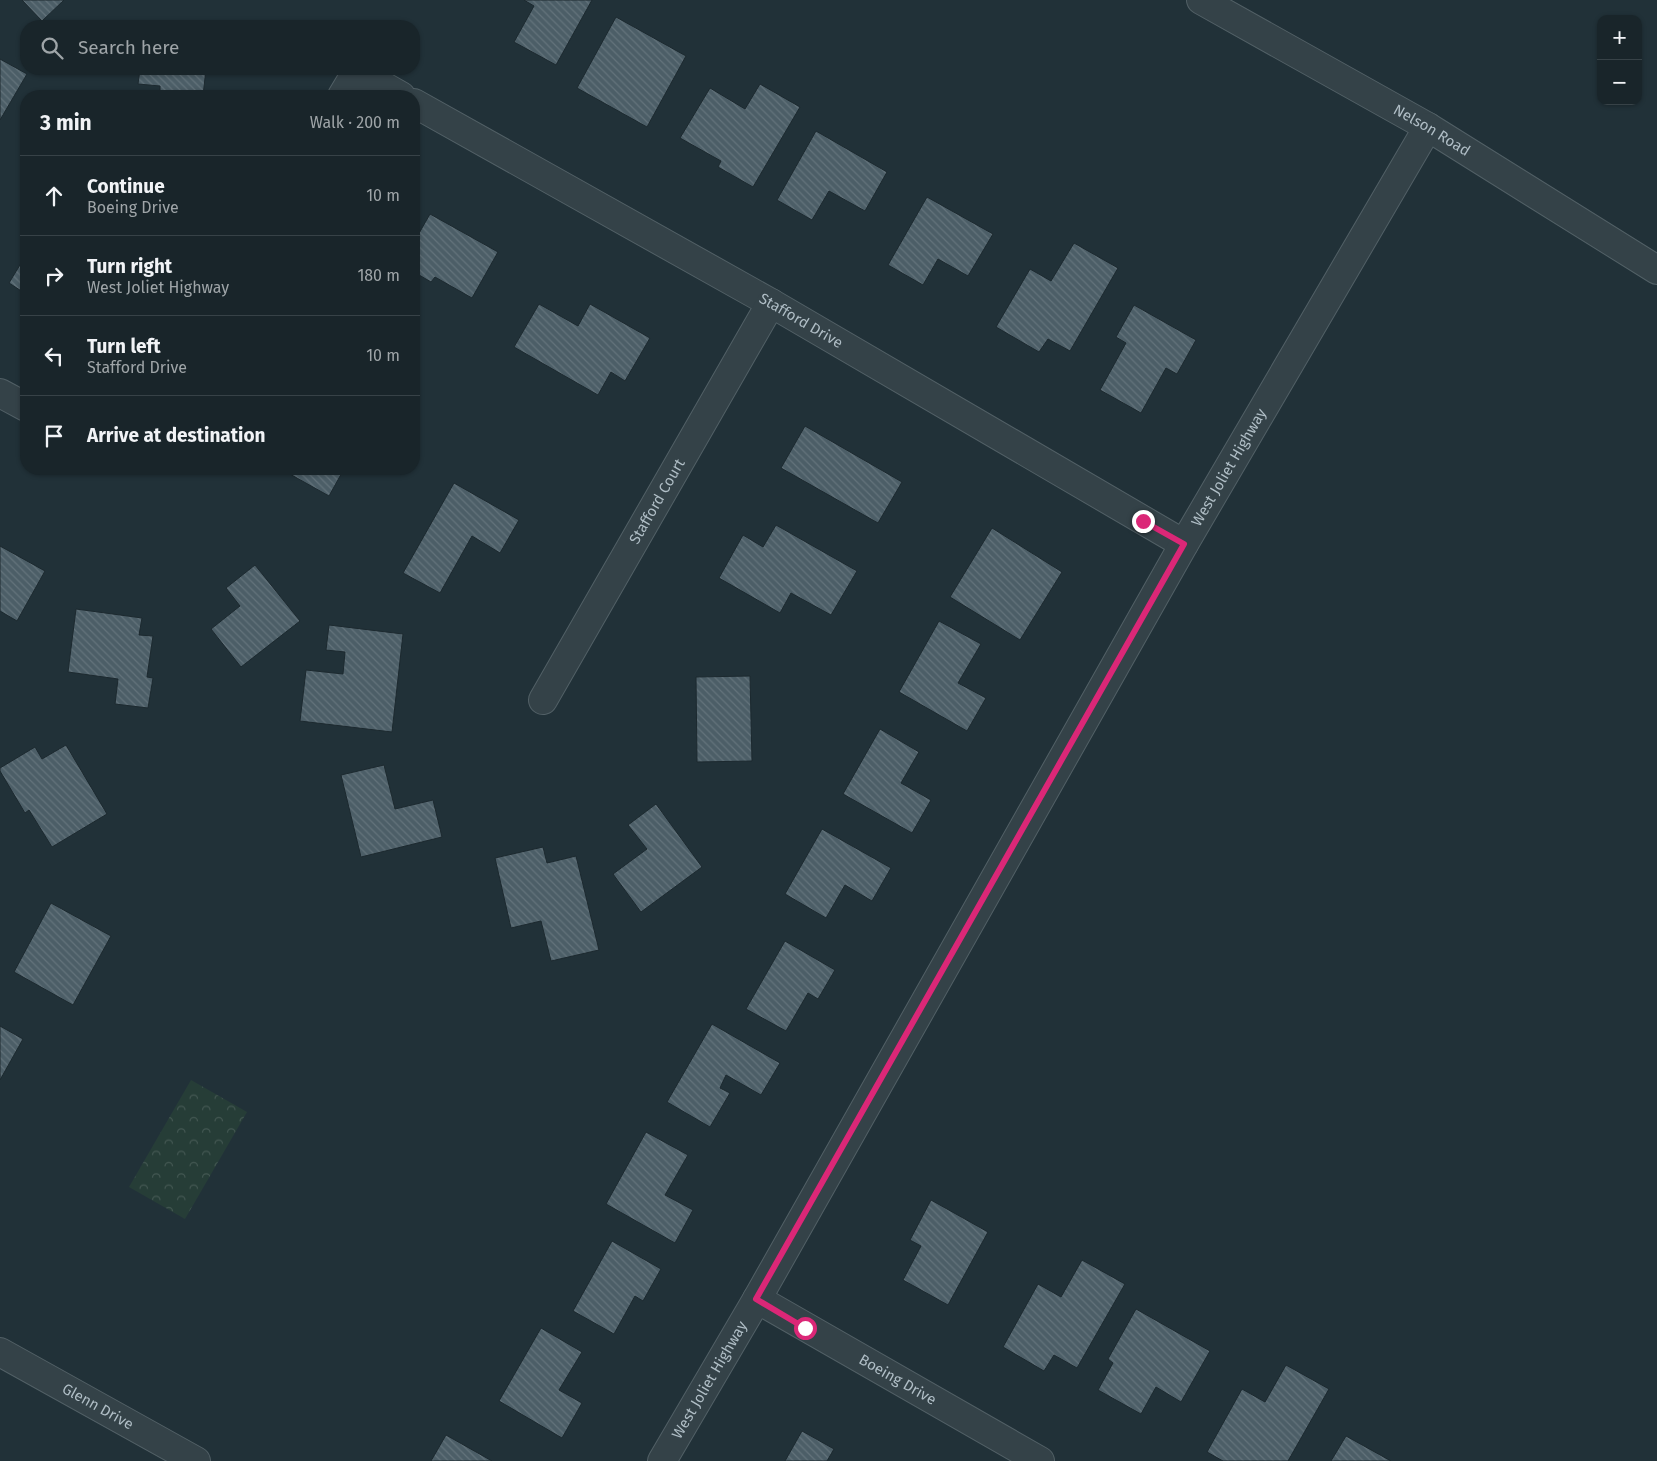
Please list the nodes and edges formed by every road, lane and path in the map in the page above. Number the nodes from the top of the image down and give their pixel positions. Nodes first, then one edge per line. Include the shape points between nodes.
1 (1201, 0) edge
2 (355, 75) edge
3 (364, 75) edge
4 (346, 90) edge
5 (390, 90) edge
6 (420, 106) edge
7 (1428, 127) junction
8 (1657, 270) edge
9 (771, 303) junction
10 (0, 393) edge
11 (20, 404) edge
12 (1184, 544) junction
13 (543, 700) dead end
14 (756, 1299) junction
15 (0, 1352) edge
16 (196, 1461) edge
17 (662, 1461) edge
18 (1040, 1461) edge

1 - 7 street, Nelson Road
2 - 4 street
3 - 5 street
6 - 9 street, Stafford Drive
7 - 8 street, Nelson Road
7 - 12 street, West Joliet Highway
9 - 12 street, Stafford Drive
9 - 13 street, Stafford Court
10 - 11 street
12 - 14 street, West Joliet Highway
14 - 17 street, West Joliet Highway
14 - 18 street, Boeing Drive
15 - 16 street, Glenn Drive

